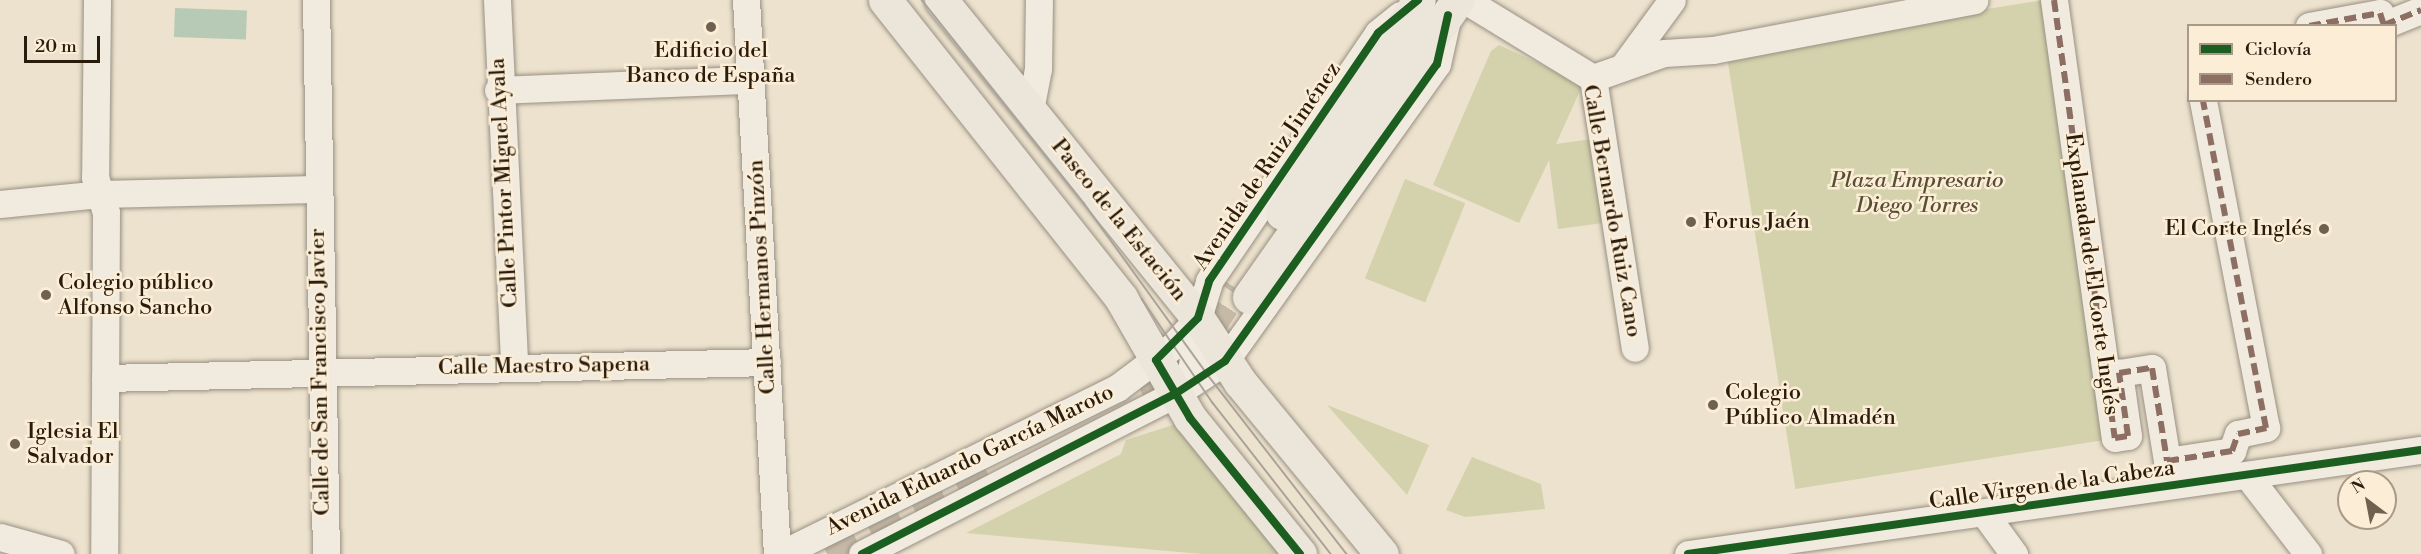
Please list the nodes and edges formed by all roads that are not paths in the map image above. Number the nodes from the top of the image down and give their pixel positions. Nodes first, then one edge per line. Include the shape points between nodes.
1 (97, 0) edge
2 (316, 0) edge
3 (496, 0) edge
4 (746, 0) edge
5 (885, 0) edge
6 (942, 0) edge
7 (1039, 0) edge
8 (1418, 0) edge
9 (1672, 0) edge
10 (1974, 0) edge
11 (2054, 0) edge
12 (2418, 0) edge
13 (1457, 5) edge
14 (2421, 9) edge
15 (2320, 24) edge
16 (2384, 24) edge
17 (2386, 24) edge
18 (1625, 64) junction
19 (1593, 78) junction
20 (750, 80) junction
21 (498, 90) junction
22 (2203, 102) edge
23 (1030, 110) junction
24 (316, 189) junction
25 (100, 194) junction
26 (0, 204) edge
27 (1198, 318) junction
28 (1635, 348) dead end
29 (1156, 360) junction
30 (1225, 361) junction
31 (767, 362) junction
32 (514, 365) junction
33 (321, 372) junction
34 (105, 378) junction
35 (1175, 394) junction
36 (2421, 450) edge
37 (2247, 475) junction
38 (1984, 513) junction
39 (0, 537) edge
40 (57, 554) edge
41 (104, 554) edge
42 (326, 554) edge
43 (779, 554) edge
44 (862, 554) edge
45 (1300, 554) edge
46 (1382, 554) edge
47 (1688, 554) edge
48 (2014, 554) edge
49 (2308, 554) edge

1 - 25 street via 95,177
2 - 24 street, Calle de San Francisco Javier
3 - 21 street, Calle Pintor Miguel Ayala
4 - 20 street, Calle Hermanos Pinzón
5 - 29 main road, Paseo de la Estación via 1121,298
6 - 23 main road, Paseo de la Estación
7 - 23 street via 1038,69
8 - 13 main road, Avenida de Ruiz Jiménez via 1242,292
8 - 27 street, Avenida de Ruiz Jiménez via 1378,33 1209,281
9 - 18 street
10 - 18 street
11 - 22 street, Explanada de El Corte Inglés via 2115,438 2128,436 2119,373 2152,368 2167,461 2232,451 2238,434 2266,428
12 - 14 street
13 - 19 street, Calle Bernardo Ruiz Cano
13 - 30 street via 1437,64
14 - 17 street
15 - 16 street via 2380,13
18 - 19 street
19 - 28 street, Calle Bernardo Ruiz Cano
20 - 21 street
20 - 31 street, Calle Hermanos Pinzón
21 - 32 street, Calle Pintor Miguel Ayala
23 - 27 main road, Paseo de la Estación
24 - 25 street
24 - 33 street, Calle de San Francisco Javier
25 - 26 street
25 - 34 street via 106,212
27 - 29 street, Avenida de Ruiz Jiménez
27 - 30 main road, Paseo de la Estación
27 - 35 street via 1191,373
29 - 35 main road, Paseo de la Estación
29 - 43 street, Avenida Eduardo García Maroto via 1117,388
30 - 35 street, Avenida Eduardo García Maroto
30 - 46 main road, Paseo de la Estación
31 - 32 street, Calle Maestro Sapena
31 - 43 street, Calle Hermanos Pinzón
32 - 33 street, Calle Maestro Sapena
33 - 34 street, Calle Maestro Sapena
33 - 42 street, Calle de San Francisco Javier
34 - 41 street
35 - 44 street, Avenida Eduardo García Maroto
35 - 45 main road, Paseo de la Estación
36 - 37 street, Calle Virgen de la Cabeza
37 - 38 street, Calle Virgen de la Cabeza
37 - 49 street
38 - 47 street, Calle Virgen de la Cabeza
38 - 48 street
39 - 40 street

